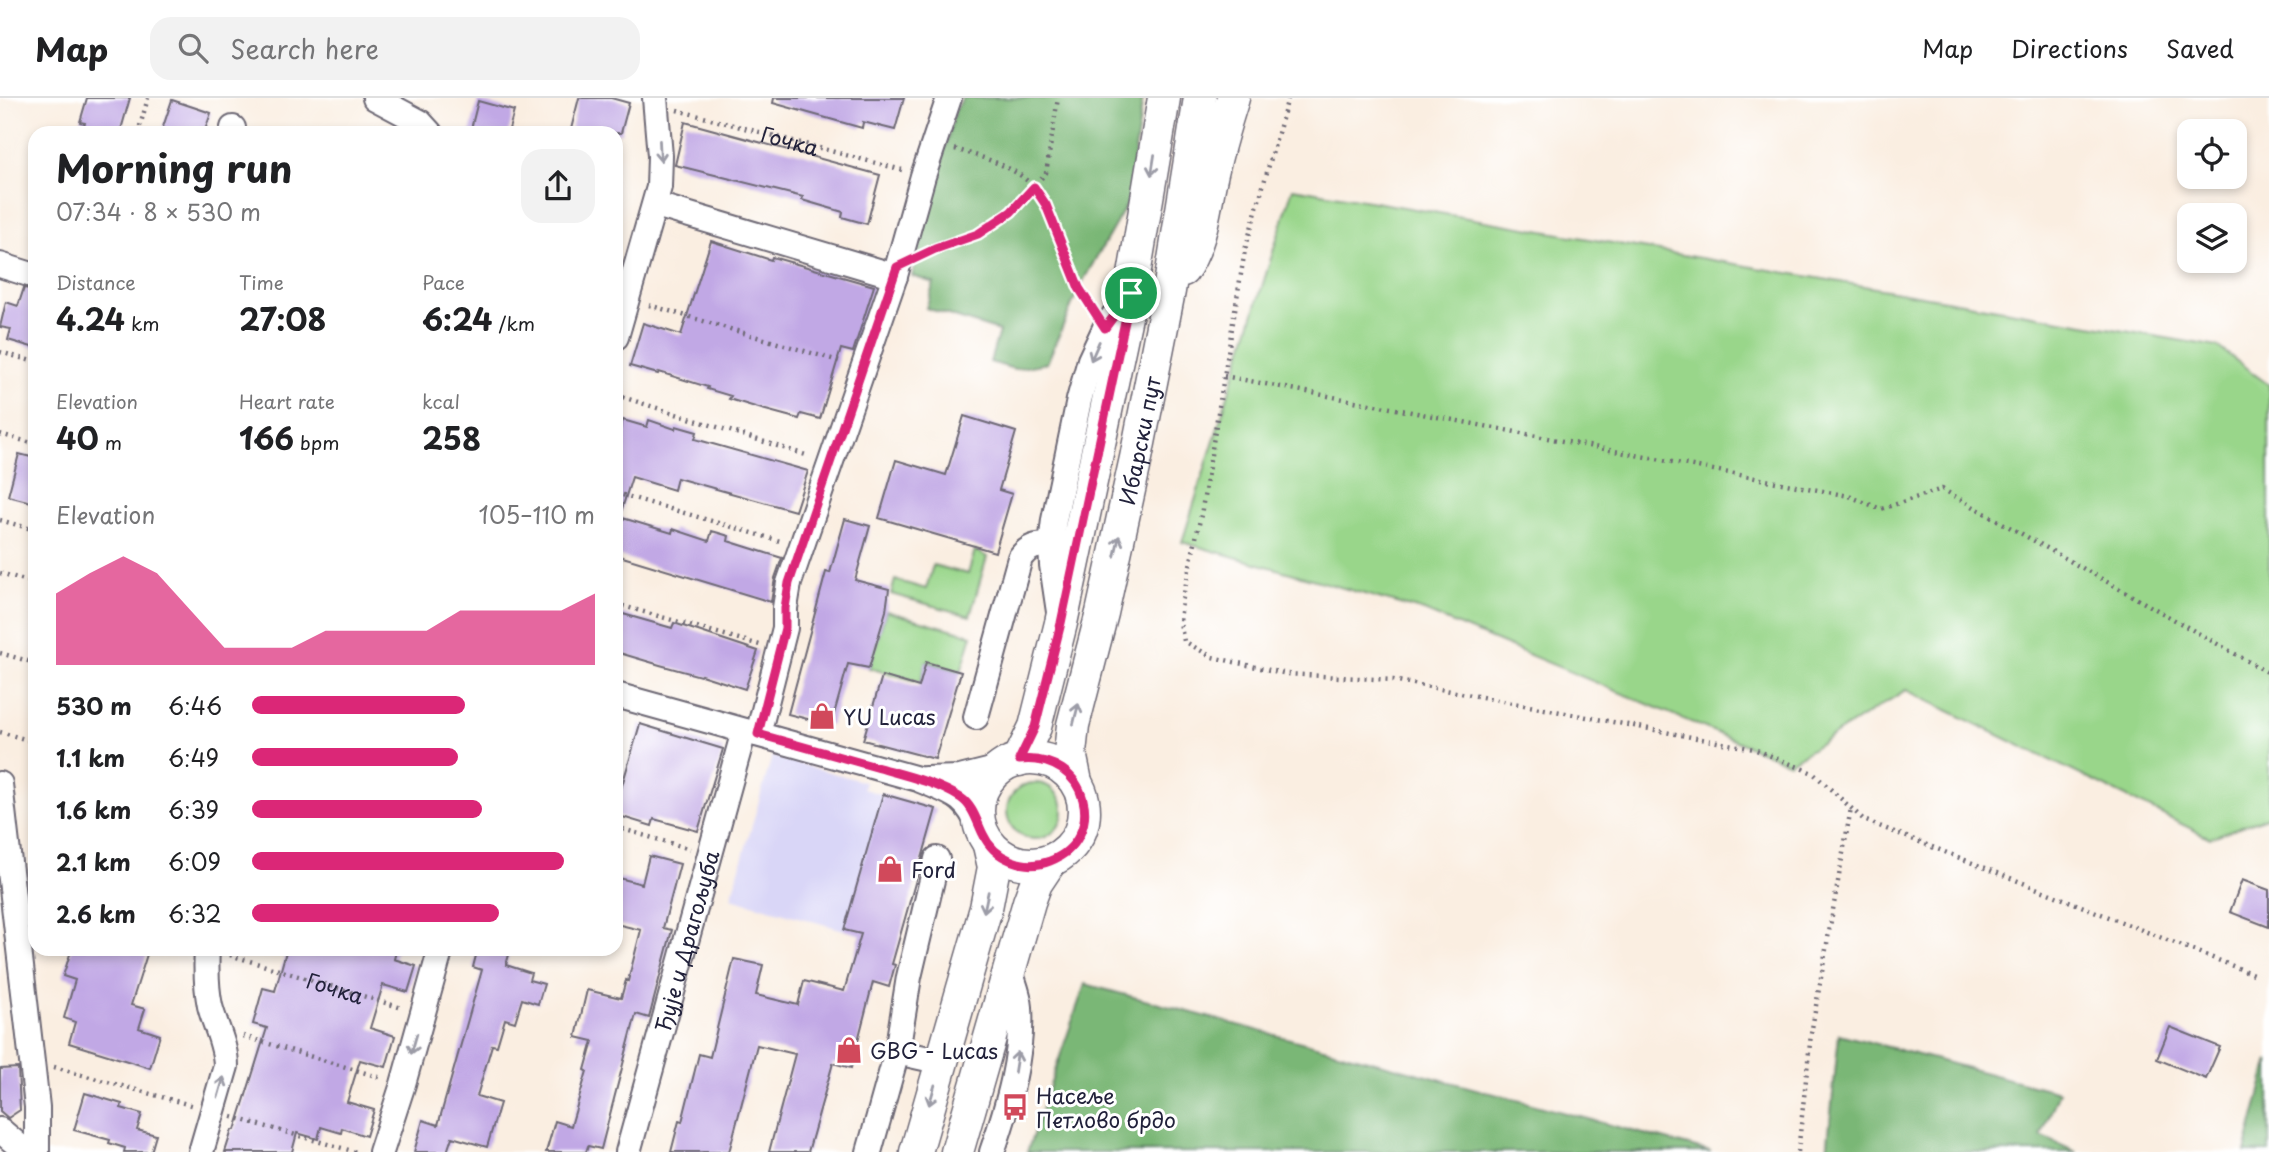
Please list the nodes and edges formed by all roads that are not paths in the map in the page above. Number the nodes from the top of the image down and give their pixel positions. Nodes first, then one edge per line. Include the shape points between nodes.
1 (375, 98) edge
2 (949, 98) edge
3 (1164, 98) edge
4 (1200, 98) edge
5 (1233, 98) edge
6 (655, 101) edge
7 (423, 126) edge
8 (656, 205) junction
9 (0, 265) edge
10 (896, 272) junction
11 (28, 273) edge
12 (1169, 291) junction
13 (1131, 293) junction
14 (623, 315) edge
15 (1051, 544) junction
16 (1061, 623) junction
17 (623, 697) edge
18 (976, 717) dead end
19 (751, 733) junction
20 (1010, 764) junction
21 (918, 779) junction
22 (1076, 782) junction
23 (0, 784) edge
24 (985, 836) junction
25 (937, 859) dead end
26 (1050, 862) junction
27 (212, 956) edge
28 (439, 956) edge
29 (1010, 970) junction
30 (897, 1052) junction
31 (942, 1062) junction
32 (0, 1130) edge
33 (26, 1152) edge
34 (37, 1152) edge
35 (201, 1152) edge
36 (381, 1152) edge
37 (628, 1152) edge
38 (869, 1152) edge
39 (916, 1152) edge
40 (957, 1152) edge
41 (992, 1152) edge

1 - 7 street
2 - 10 street, Ђује и Драгољуба
3 -> 13 main road, Ибарски пут
4 - 12 main road, Ибарски пут
5 - 12 main road via 1202,228 1189,262
6 -> 8 street via 660,177
8 - 10 street
8 - 14 street
9 - 11 street
10 - 19 street, Ђује и Драгољуба via 801,547 786,598 785,628
22 -> 12 main road, Ибарски пут via 1070,753 1073,725 1102,613
13 -> 15 street via 1105,328 1090,359
13 - 16 main road, Ибарски пут
15 - 16 street
15 - 18 street via 1035,545 1020,558
16 - 20 main road, Ибарски пут via 1035,727
17 - 19 street
19 - 21 street
19 - 37 street, Ђује и Драгољуба via 711,855
20 - 21 street via 960,778
20 - 22 main road via 1045,760 1057,764
20 - 24 main road via 990,777 978,802
21 - 24 street via 961,799
22 - 26 main road via 1084,808 1080,834
23 - 34 street via 33,1062
24 - 26 main road via 997,853 1017,863
24 -> 31 main road via 994,867
25 - 30 street
26 - 29 main road via 1036,883
35 -> 27 street via 226,1066 210,1005 207,978
28 -> 36 street
29 - 40 main road
41 -> 29 street via 1011,1088 1019,1039 1020,1004
30 - 31 street
30 - 38 street
31 -> 39 main road
32 - 33 street

